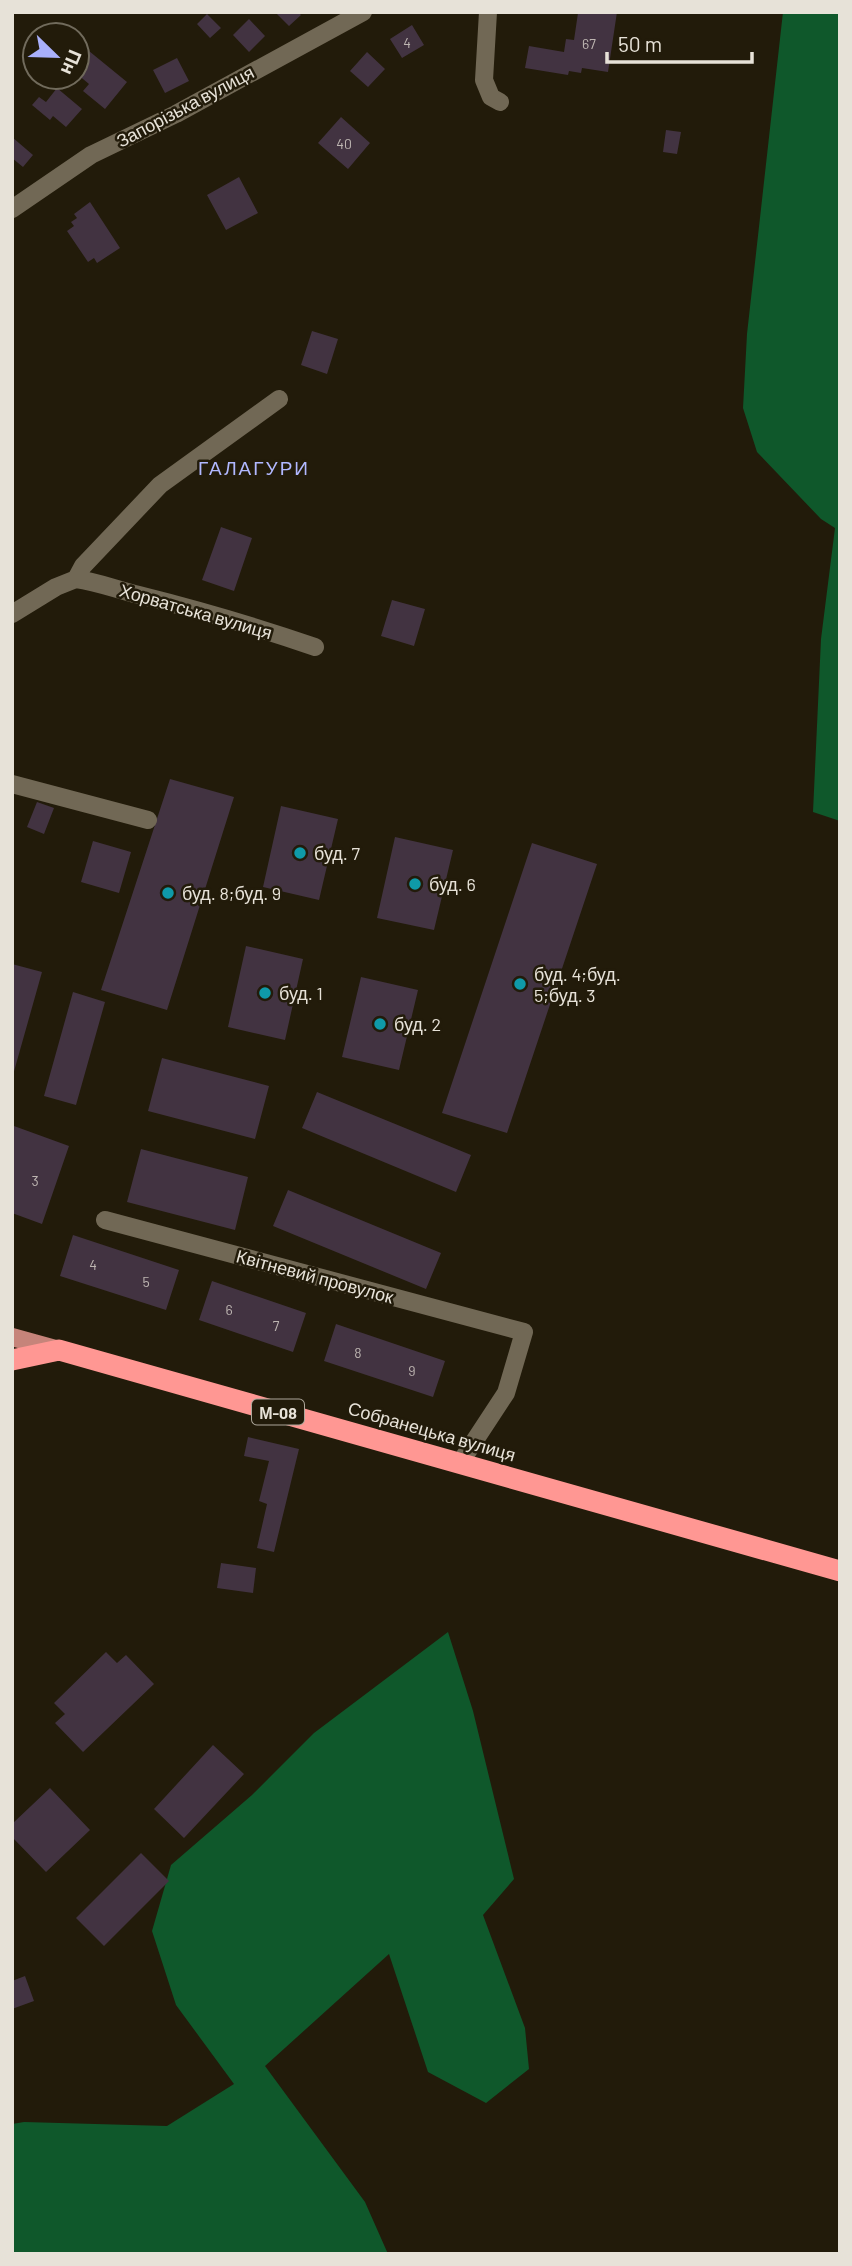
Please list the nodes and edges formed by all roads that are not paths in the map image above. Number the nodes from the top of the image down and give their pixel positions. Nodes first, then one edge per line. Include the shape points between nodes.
1 (363, 12) edge
2 (488, 12) edge
3 (500, 102) dead end
4 (12, 209) edge
5 (279, 399) dead end
6 (76, 579) junction
7 (12, 614) edge
8 (315, 647) dead end
9 (12, 783) edge
10 (148, 820) dead end
11 (105, 1220) dead end
12 (12, 1337) edge
13 (59, 1350) junction
14 (12, 1360) edge
15 (460, 1463) junction
16 (840, 1571) edge

1 - 4 street, Запорізька вулиця via 176,114 90,155
2 - 3 street via 484,80 491,97
5 - 6 street via 160,485
6 - 7 street
6 - 8 street, Хорватська вулиця via 251,625
9 - 10 street
11 - 15 street, Квітневий провулок via 524,1332 506,1393
12 - 13 main road, Собранецька вулиця
13 - 14 highway, М-08
13 - 15 highway, Собранецька вулиця / М-08
15 - 16 highway, Собранецька вулиця / М-08

